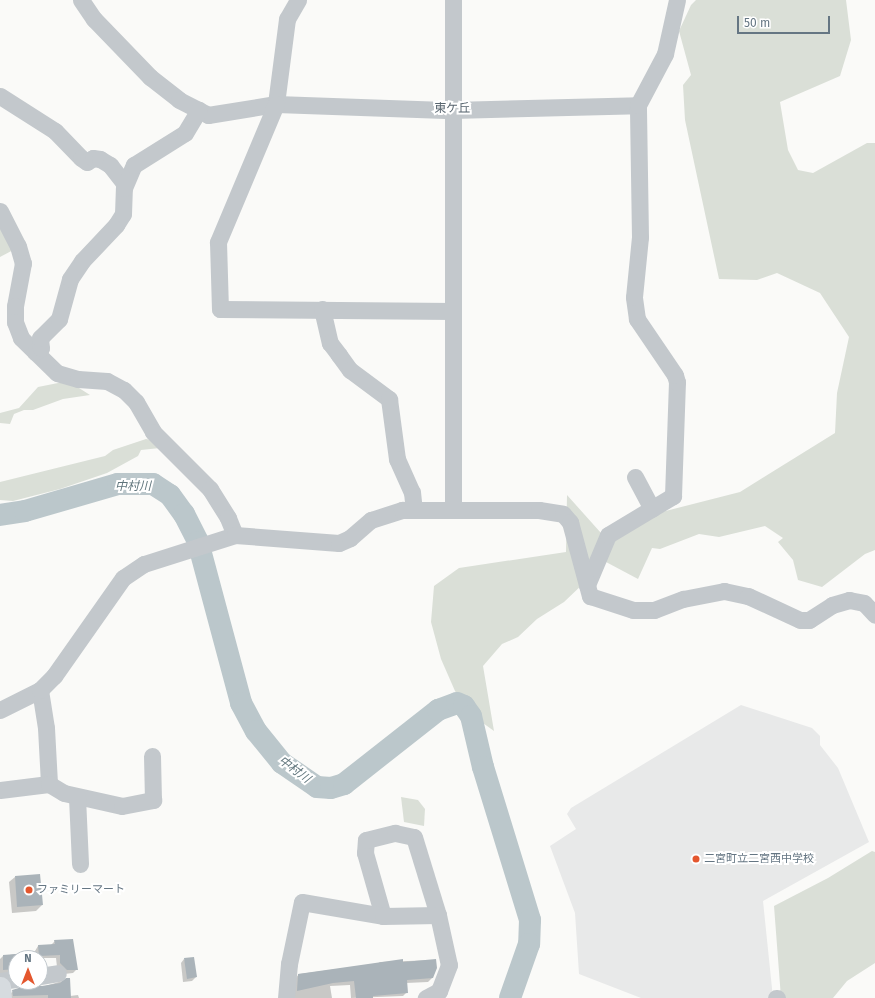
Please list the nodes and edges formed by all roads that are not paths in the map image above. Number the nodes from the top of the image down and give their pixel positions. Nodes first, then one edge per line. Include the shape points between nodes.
1 (81, 0) edge
2 (298, 0) edge
3 (453, 0) edge
4 (677, 0) edge
5 (0, 96) edge
6 (276, 104) junction
7 (638, 105) junction
8 (200, 110) junction
9 (452, 110) junction
10 (125, 184) junction
11 (0, 211) edge
12 (322, 309) junction
13 (453, 311) junction
14 (36, 352) junction
15 (636, 477) dead end
16 (453, 509) junction
17 (652, 509) junction
18 (414, 510) junction
19 (230, 536) junction
20 (587, 585) junction
21 (875, 614) edge
22 (40, 690) junction
23 (0, 710) edge
24 (152, 756) dead end
25 (49, 784) junction
26 (0, 790) edge
27 (77, 797) junction
28 (80, 864) dead end
29 (438, 915) junction
30 (383, 916) junction
31 (58, 973) dead end
32 (48, 975) edge
33 (0, 987) edge
34 (1, 998) edge
35 (286, 998) edge
36 (426, 998) edge

1 - 8 street via 94,19 150,77 179,100
2 - 6 street via 287,19
3 - 9 street
4 - 7 street via 665,54
5 - 10 street via 55,131 87,162 93,158 100,159 110,166
6 - 8 street via 208,115
6 - 9 street
6 - 12 street via 218,242 220,309
7 - 9 street
7 - 17 street via 640,237 634,297 637,319 675,375 677,382 673,496
8 - 10 street via 185,133 134,165
9 - 13 street
10 - 14 street via 122,214 116,225 82,261 70,279 59,319 40,338 41,348
11 - 14 street via 18,246 23,263 15,306 15,322 21,338
12 - 13 street
12 - 18 street via 330,343 350,370 389,400 396,459 412,492
13 - 16 street
14 - 19 street via 57,373 78,379 107,380 124,390 136,402 153,432 210,489 228,518
15 - 17 street
16 - 18 street
16 - 20 street via 550,511 563,514 570,522
17 - 20 street via 608,535
18 - 19 street via 402,510 370,520 350,538 339,543
19 - 22 street via 144,564 123,578 70,655
20 - 21 street via 590,596 597,600 644,611 706,593 724,591 748,596 800,620 809,620 832,605 849,600 864,603
22 - 23 street
22 - 25 street via 46,728
24 - 27 street via 153,800 122,806
25 - 26 street
25 - 27 street
27 - 28 street
29 - 30 street
29 - 30 street via 414,837 395,834 366,840 366,853
29 - 36 street via 449,965 439,991
30 - 35 street via 302,902 288,964
31 - 32 street
33 - 34 main road

